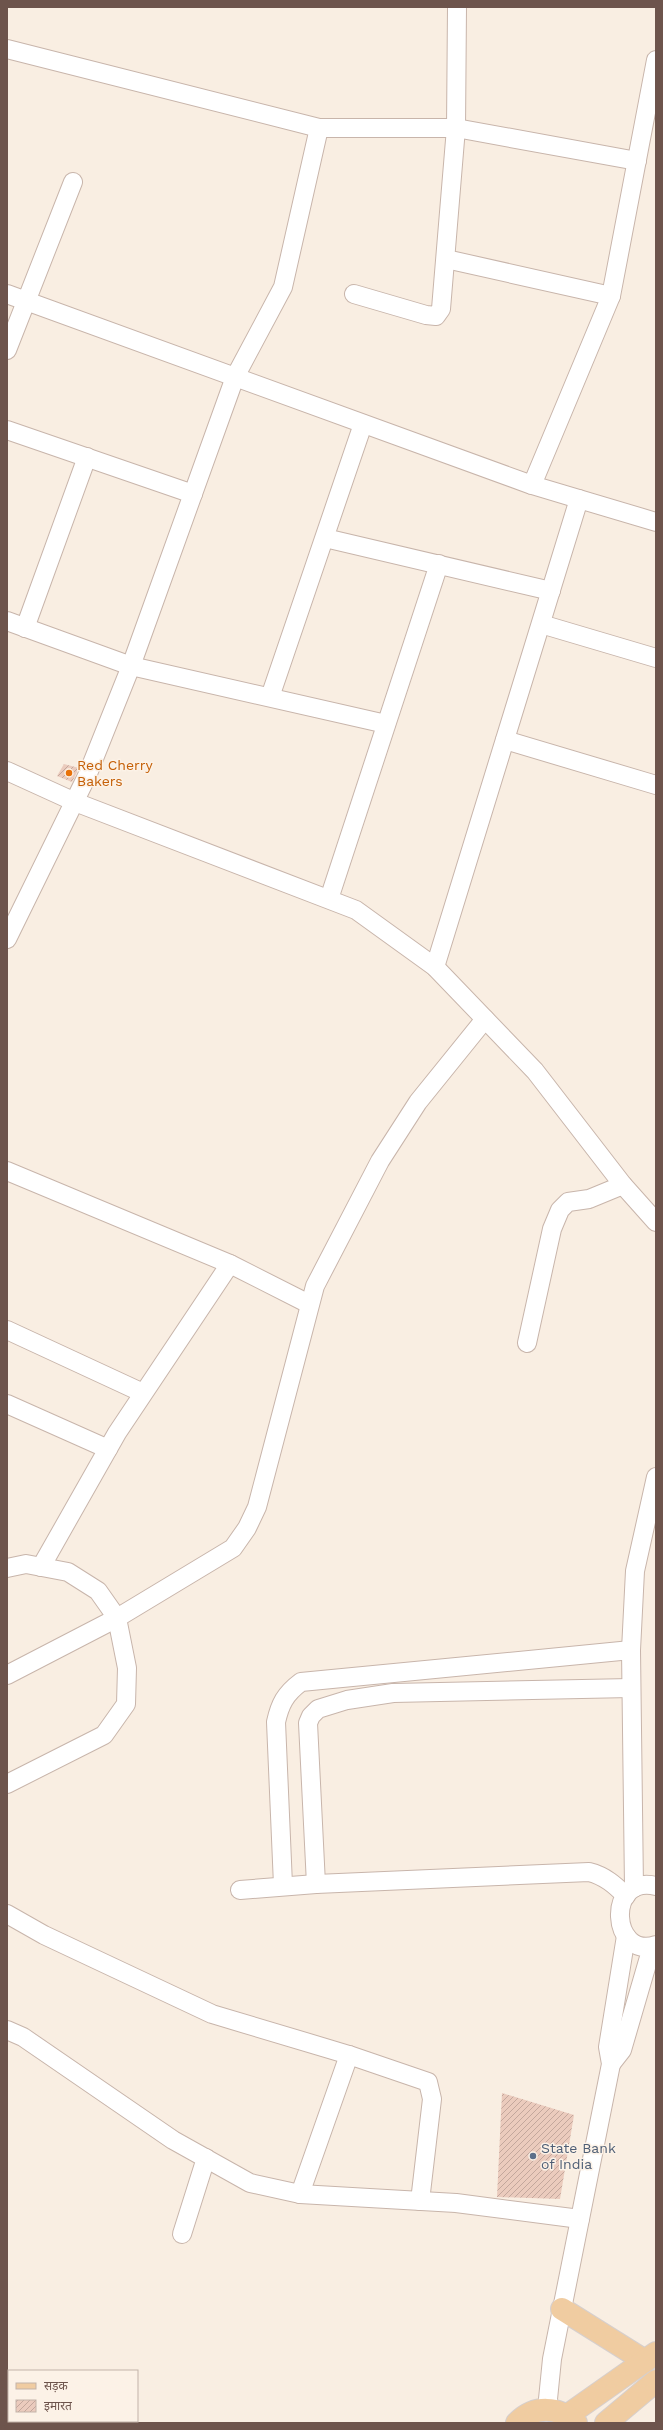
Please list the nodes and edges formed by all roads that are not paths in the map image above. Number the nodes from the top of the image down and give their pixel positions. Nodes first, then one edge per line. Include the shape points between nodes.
1 (457, 7) edge
2 (7, 48) edge
3 (656, 60) edge
4 (319, 128) junction
5 (456, 128) junction
6 (637, 161) junction
7 (73, 182) dead end
8 (446, 259) junction
9 (7, 294) edge
10 (354, 294) dead end
11 (612, 296) junction
12 (26, 301) junction
13 (7, 350) edge
14 (235, 377) junction
15 (363, 424) junction
16 (7, 430) edge
17 (87, 457) junction
18 (532, 484) junction
19 (193, 494) junction
20 (579, 499) junction
21 (656, 522) edge
22 (324, 538) junction
23 (439, 564) junction
24 (551, 591) junction
25 (7, 621) edge
26 (541, 624) junction
27 (25, 628) junction
28 (656, 658) edge
29 (131, 666) junction
30 (270, 698) junction
31 (386, 724) junction
32 (505, 740) junction
33 (7, 771) edge
34 (656, 785) edge
35 (75, 802) junction
36 (329, 898) junction
37 (7, 939) edge
38 (435, 967) junction
39 (485, 1019) junction
40 (7, 1172) edge
41 (623, 1185) junction
42 (656, 1222) edge
43 (230, 1264) junction
44 (309, 1304) junction
45 (7, 1330) edge
46 (528, 1343) dead end
47 (143, 1393) junction
48 (7, 1404) edge
49 (108, 1448) junction
50 (656, 1477) edge
51 (41, 1566) junction
52 (7, 1568) edge
53 (117, 1618) junction
54 (631, 1650) junction
55 (7, 1675) edge
56 (631, 1688) junction
57 (7, 1784) edge
58 (316, 1884) junction
59 (283, 1886) junction
60 (656, 1886) edge
61 (240, 1890) dead end
62 (630, 1892) junction
63 (7, 1914) edge
64 (626, 1936) junction
65 (654, 1946) edge
66 (7, 2030) edge
67 (349, 2055) junction
68 (611, 2064) junction
69 (206, 2158) junction
70 (300, 2194) junction
71 (420, 2201) junction
72 (580, 2219) junction
73 (182, 2234) dead end
74 (562, 2309) junction
75 (650, 2357) edge
76 (656, 2382) edge
77 (547, 2409) junction
78 (572, 2419) edge
79 (517, 2423) edge
80 (606, 2423) edge

1 - 5 street
2 - 4 street
3 - 6 street
4 - 5 street
4 - 14 street via 283,287
5 - 6 street
5 - 8 street
6 - 11 street
7 - 12 street
8 - 10 street via 441,309 436,316
8 - 11 street
9 - 12 street
11 - 18 street
12 - 13 street
12 - 14 street
14 - 15 street
14 - 19 street
15 - 18 street
15 - 22 street
16 - 17 street
17 - 19 street
17 - 27 street
18 - 20 street
19 - 29 street
20 - 21 street
20 - 24 street
22 - 23 street
22 - 30 street
23 - 24 street
23 - 31 street
24 - 26 street
25 - 27 street
26 - 28 street
26 - 32 street
27 - 29 street
29 - 30 street
29 - 35 street
30 - 31 street
31 - 36 street
32 - 34 street
32 - 38 street
33 - 35 street
35 - 36 street
35 - 37 street
36 - 38 street via 356,910
38 - 39 street
39 - 41 street via 535,1071
39 - 44 street via 418,1102 380,1161 314,1286
40 - 43 street
41 - 42 street
41 - 46 street via 589,1199 568,1202 560,1210 552,1229
43 - 44 street
43 - 47 street
44 - 53 street via 257,1507 240,1540 233,1548
45 - 47 street
47 - 49 street
48 - 49 street
49 - 51 street
50 - 54 street via 636,1571
51 - 52 street via 26,1564
51 - 53 street via 68,1572 98,1591
53 - 55 street
53 - 57 street via 127,1668 126,1704 104,1735
54 - 56 street
54 - 59 street via 301,1682 287,1693 279,1707 276,1722
56 - 58 street via 393,1693 347,1700 318,1709 308,1723
56 - 62 street
58 - 59 street
58 - 62 street via 589,1872 598,1874
59 - 61 street
60 - 62 street via 650,1885
62 - 64 street via 618,1912 621,1928
63 - 67 street via 44,1935 212,2014
64 - 65 street via 637,1944
64 - 68 street via 608,2047
65 - 68 street via 622,2050
66 - 69 street via 23,2037 173,2140
67 - 70 street
67 - 71 street via 428,2082 432,2099
68 - 72 street
69 - 70 street via 250,2183
69 - 73 street
70 - 71 street
71 - 72 street via 456,2203
72 - 74 street
74 - 75 main road
74 - 77 street via 552,2359
75 - 78 main road
76 - 80 main road
77 - 78 main road
77 - 79 main road via 536,2411

